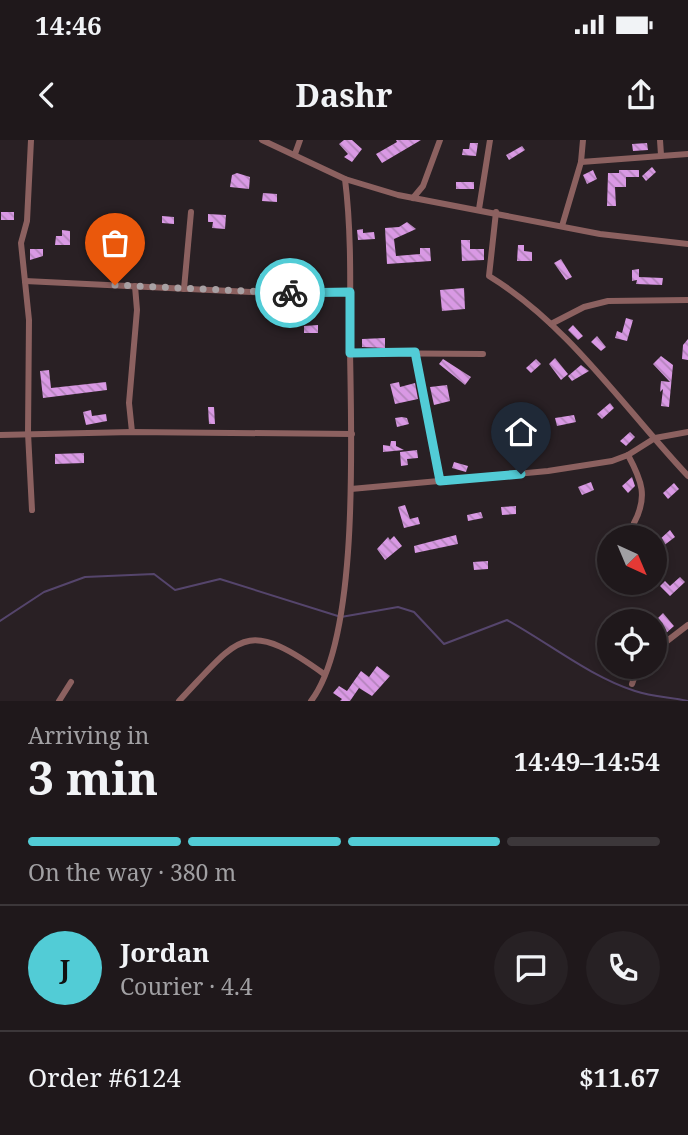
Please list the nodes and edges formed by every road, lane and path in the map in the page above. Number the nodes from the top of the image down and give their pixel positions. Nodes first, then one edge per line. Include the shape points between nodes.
1 (31, 140) edge
2 (262, 140) edge
3 (300, 140) edge
4 (440, 140) edge
5 (490, 140) edge
6 (583, 140) edge
7 (660, 140) edge
8 (687, 153) edge
9 (295, 154) junction
10 (661, 155) junction
11 (580, 162) junction
12 (345, 179) junction
13 (413, 198) junction
14 (479, 209) junction
15 (191, 212) dead end
16 (496, 212) junction
17 (562, 226) junction
18 (688, 244) edge
19 (25, 281) junction
20 (135, 286) junction
21 (184, 289) junction
22 (350, 292) junction
23 (688, 300) edge
24 (551, 324) junction
25 (415, 352) junction
26 (350, 353) junction
27 (483, 354) dead end
28 (132, 432) junction
29 (688, 432) edge
30 (28, 433) junction
31 (352, 434) junction
32 (0, 435) edge
33 (655, 438) junction
34 (628, 456) junction
35 (688, 476) edge
36 (440, 481) junction
37 (351, 489) junction
38 (32, 510) dead end
39 (634, 523) dead end
40 (688, 625) edge
41 (667, 641) edge
42 (324, 674) junction
43 (634, 679) edge
44 (71, 682) dead end
45 (632, 684) dead end
46 (59, 701) edge
47 (179, 701) edge
48 (311, 701) edge

1 - 19 street via 27,221 22,233
2 - 9 street
3 - 9 street
4 - 13 street via 423,186
5 - 14 street
6 - 11 street
7 - 10 street
8 - 10 street
9 - 12 street
10 - 11 street
11 - 17 street
12 - 13 street
12 - 22 street
13 - 14 street
14 - 16 street
15 - 21 street
16 - 17 street
16 - 24 street via 489,276
17 - 18 street
19 - 20 street
19 - 30 street
20 - 21 street
20 - 28 street via 129,403
21 - 22 street
22 - 26 street
23 - 24 street via 608,301
24 - 33 street
25 - 26 street
25 - 27 street
25 - 36 street
26 - 31 street
28 - 30 street
28 - 31 street
29 - 33 street
30 - 32 street
30 - 38 street
31 - 37 street
33 - 34 street
33 - 35 street
34 - 36 street via 548,471
34 - 39 street via 643,494 643,507
36 - 37 street
37 - 42 street via 340,623
40 - 41 street
42 - 47 street via 289,649 245,640 230,648
42 - 48 street
43 - 45 street
44 - 46 street

